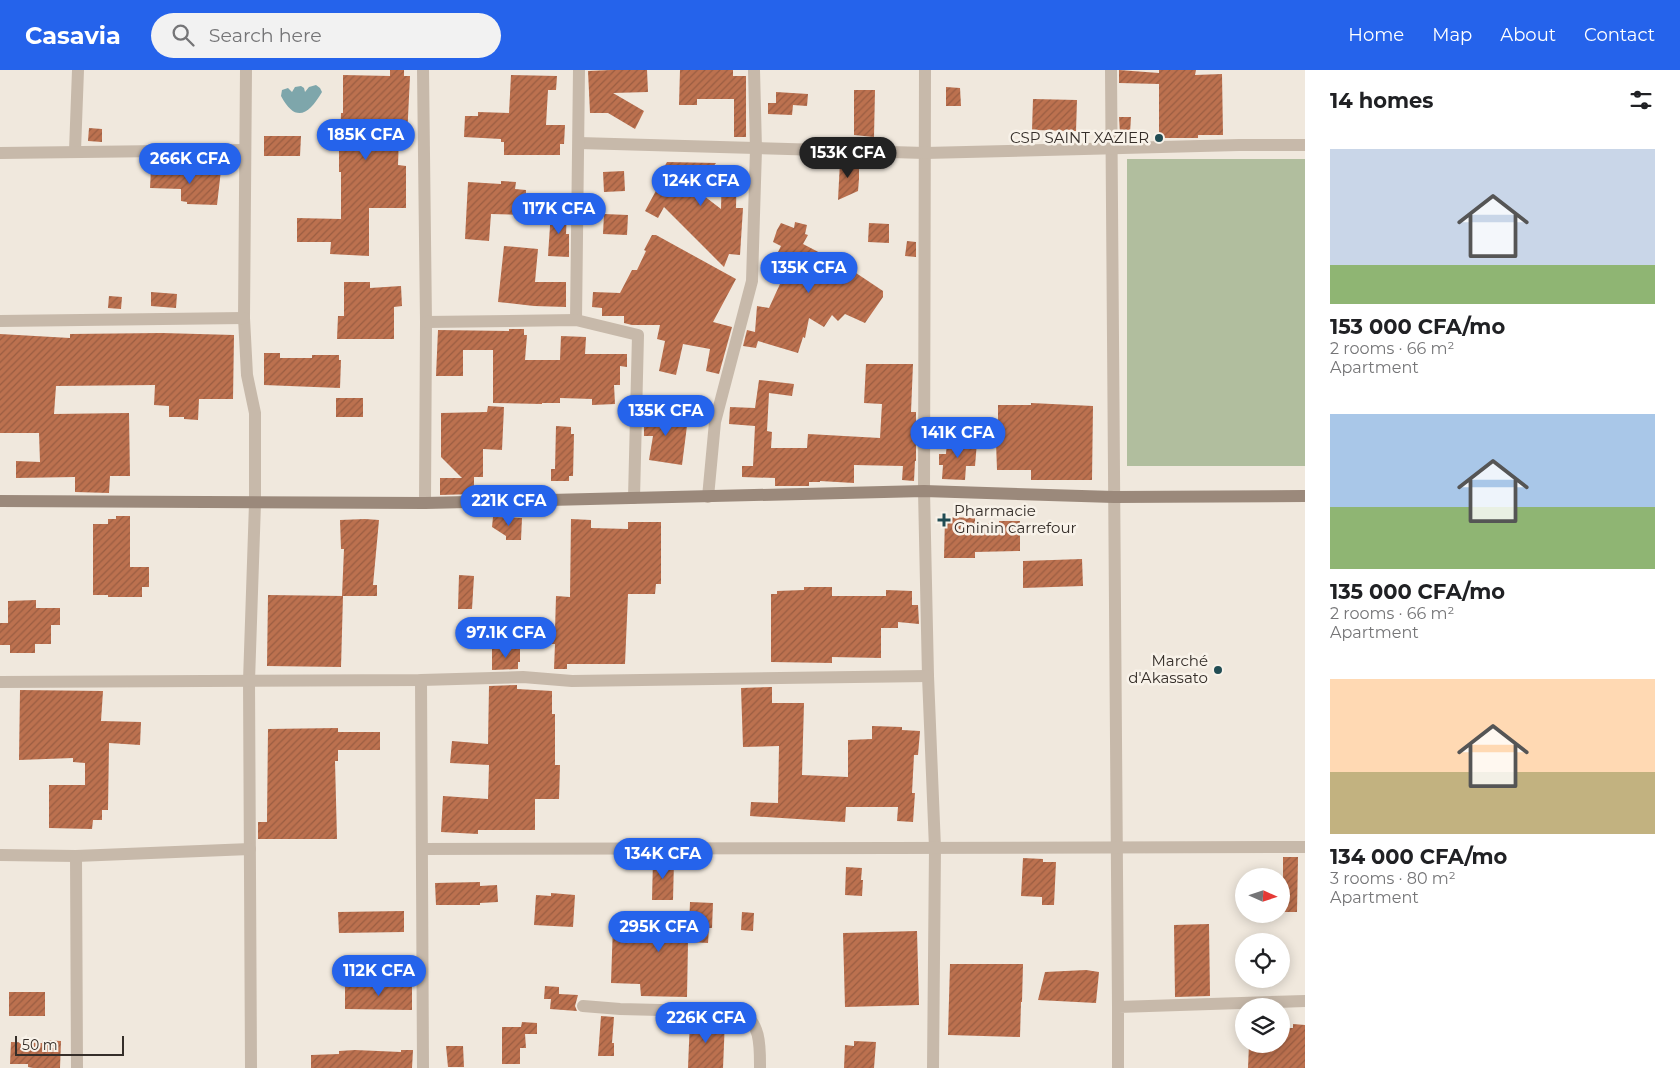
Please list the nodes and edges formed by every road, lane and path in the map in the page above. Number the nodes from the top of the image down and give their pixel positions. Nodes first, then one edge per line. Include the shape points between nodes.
1 (78, 70) edge
2 (246, 70) edge
3 (423, 70) edge
4 (579, 70) edge
5 (754, 70) edge
6 (925, 70) edge
7 (1111, 70) edge
8 (579, 144) junction
9 (1305, 145) edge
10 (756, 149) junction
11 (1112, 149) junction
12 (244, 150) junction
13 (75, 151) junction
14 (0, 153) edge
15 (925, 153) junction
16 (244, 318) junction
17 (576, 320) junction
18 (0, 321) edge
19 (426, 322) junction
20 (924, 491) junction
21 (1305, 496) edge
22 (708, 497) junction
23 (1114, 497) junction
24 (634, 498) junction
25 (0, 501) edge
26 (254, 504) junction
27 (425, 504) junction
28 (928, 676) junction
29 (421, 680) junction
30 (249, 681) junction
31 (0, 682) edge
32 (1116, 847) junction
33 (1305, 847) edge
34 (935, 848) junction
35 (250, 849) junction
36 (423, 849) junction
37 (0, 855) edge
38 (76, 856) junction
39 (1305, 1001) edge
40 (583, 1006) dead end
41 (1118, 1007) junction
42 (77, 1068) edge
43 (251, 1068) edge
44 (423, 1068) edge
45 (760, 1068) edge
46 (933, 1068) edge
47 (1118, 1068) edge

1 - 13 street
2 - 12 street
3 - 19 street
4 - 8 street
5 - 10 street
6 - 15 street
7 - 11 street
8 - 10 street
8 - 17 street
9 - 11 street
10 - 15 street
10 - 22 street via 752,281 715,422
11 - 15 street
11 - 23 street
12 - 13 street
12 - 16 street
13 - 14 street
15 - 20 street
16 - 18 street
16 - 26 street via 247,374 255,413
17 - 19 street
17 - 24 street via 638,335
19 - 27 street
20 - 22 street
20 - 23 street
20 - 28 street
21 - 23 street
22 - 24 street
23 - 32 street
24 - 27 street
25 - 26 street
26 - 27 street
26 - 30 street
28 - 29 street
28 - 34 street
29 - 30 street
29 - 36 street
30 - 31 street
30 - 35 street
32 - 33 street
32 - 34 street
32 - 41 street
34 - 36 street
34 - 46 street
35 - 38 street
35 - 43 street
36 - 44 street
37 - 38 street
38 - 42 street
39 - 41 street
40 - 45 street via 741,1012 750,1016 755,1024 760,1045
41 - 47 street

